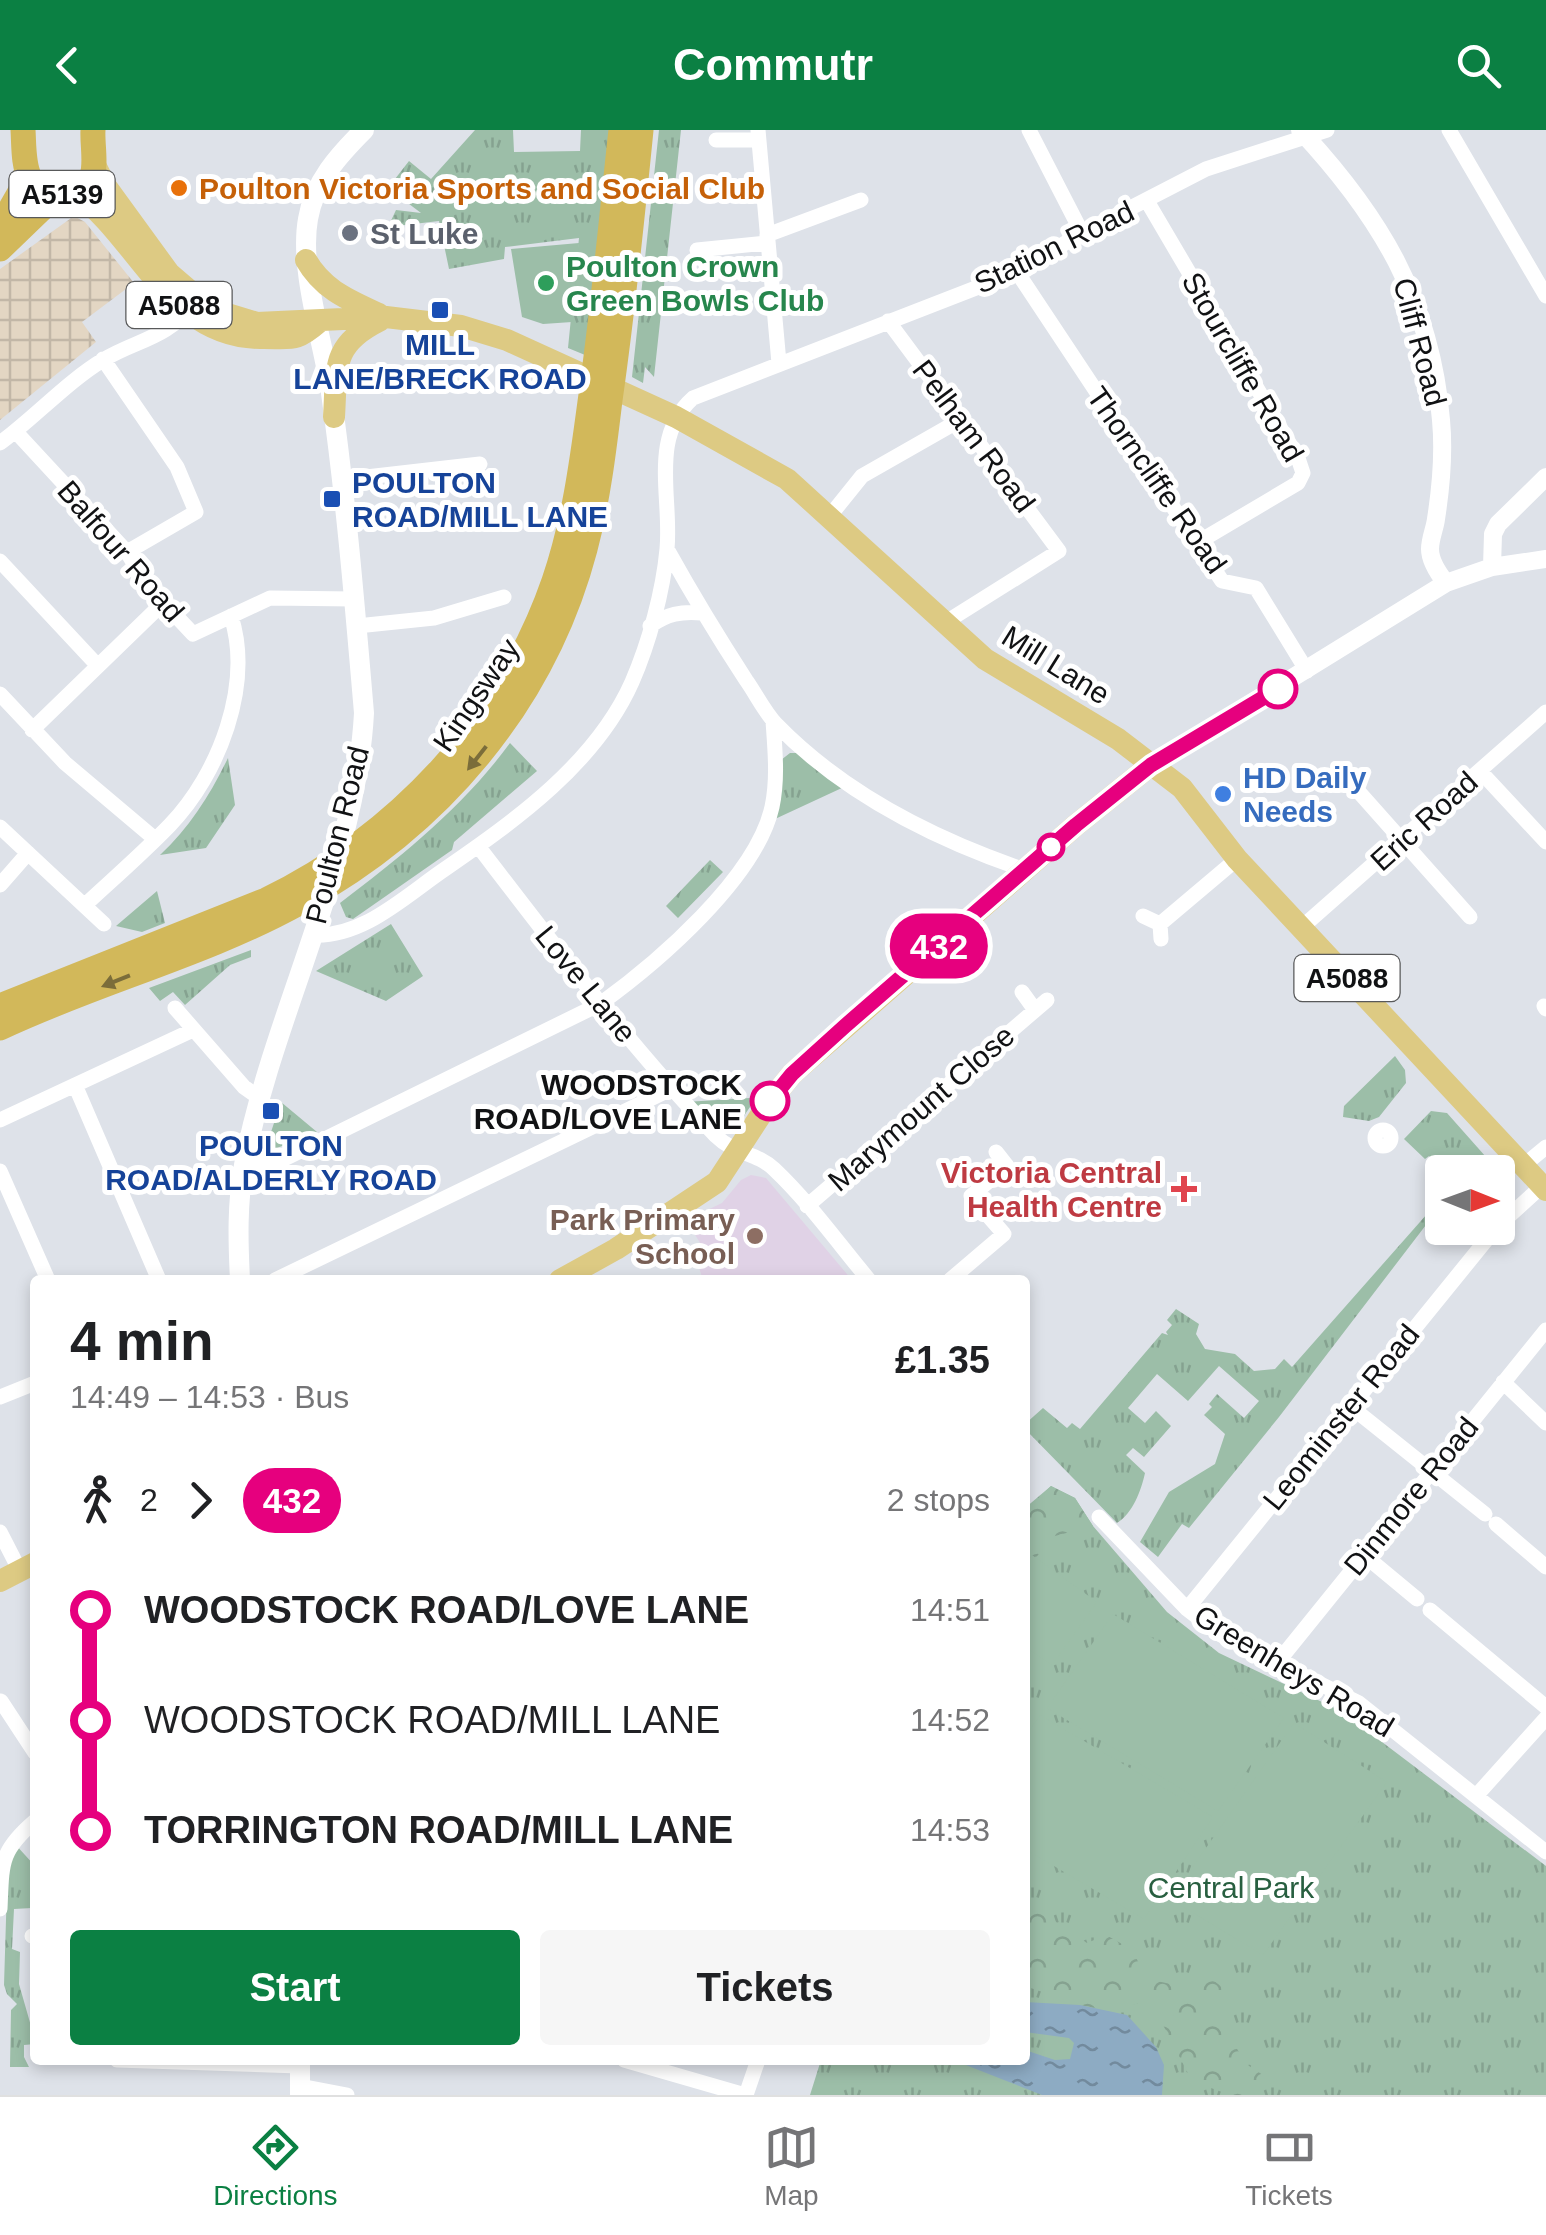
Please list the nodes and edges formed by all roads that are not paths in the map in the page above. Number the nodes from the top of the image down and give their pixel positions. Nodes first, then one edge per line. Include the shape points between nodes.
1 (23, 130) edge
2 (364, 130) edge
3 (621, 130) edge
4 (641, 130) edge
5 (1029, 130) edge
6 (1327, 130) edge
7 (1450, 130) edge
8 (1304, 134) edge
9 (758, 135) edge
10 (716, 140) dead end
11 (95, 141) edge
12 (27, 170) junction
13 (66, 193) junction
14 (860, 200) dead end
15 (1147, 201) junction
16 (0, 227) edge
17 (1082, 233) junction
18 (767, 239) junction
19 (0, 249) edge
20 (696, 250) dead end
21 (306, 260) junction
22 (1018, 272) junction
23 (1546, 296) edge
24 (192, 306) junction
25 (386, 317) junction
26 (888, 321) junction
27 (320, 322) junction
28 (103, 359) junction
29 (778, 363) junction
30 (334, 417) junction
31 (676, 417) junction
32 (962, 420) junction
33 (16, 432) junction
34 (0, 443) edge
35 (480, 464) dead end
36 (1546, 477) edge
37 (340, 480) junction
38 (828, 516) junction
39 (1195, 544) junction
40 (667, 548) junction
41 (127, 552) junction
42 (1546, 559) edge
43 (0, 561) edge
44 (1492, 567) junction
45 (1446, 583) junction
46 (504, 597) dead end
47 (354, 599) junction
48 (164, 602) junction
49 (702, 613) junction
50 (231, 616) junction
51 (946, 622) junction
52 (356, 626) junction
53 (650, 626) junction
54 (98, 666) junction
55 (1307, 671) junction
56 (0, 694) edge
57 (1546, 712) edge
58 (774, 721) junction
59 (32, 730) junction
60 (1151, 765) junction
61 (1480, 771) junction
62 (1342, 773) dead end
63 (0, 827) edge
64 (155, 840) junction
65 (1402, 841) junction
66 (1546, 842) edge
67 (478, 846) junction
68 (28, 853) junction
69 (1237, 860) junction
70 (1025, 870) junction
71 (0, 885) edge
72 (84, 905) junction
73 (1142, 916) dead end
74 (1470, 917) dead end
75 (104, 924) dead end
76 (315, 925) junction
77 (1301, 928) junction
78 (1022, 992) dead end
79 (600, 1004) junction
80 (0, 1006) edge
81 (175, 1008) dead end
82 (0, 1028) edge
83 (193, 1030) junction
84 (75, 1084) junction
85 (673, 1088) junction
86 (261, 1099) junction
87 (0, 1120) edge
88 (1546, 1147) edge
89 (996, 1152) dead end
90 (737, 1153) junction
91 (244, 1166) junction
92 (1524, 1166) junction
93 (0, 1171) edge
94 (1544, 1188) edge
95 (808, 1206) junction
96 (1515, 1212) edge
97 (1482, 1245) edge
98 (46, 1275) edge
99 (157, 1275) edge
100 (240, 1275) edge
101 (285, 1275) edge
102 (569, 1275) edge
103 (865, 1275) edge
104 (956, 1275) edge
105 (1546, 1330) edge
106 (1503, 1382) junction
107 (30, 1385) edge
108 (0, 1397) edge
109 (1350, 1406) junction
110 (1546, 1423) edge
111 (1430, 1472) junction
112 (1099, 1516) dead end
113 (0, 1532) edge
114 (1364, 1555) junction
115 (1546, 1568) edge
116 (18, 1572) edge
117 (1188, 1608) junction
118 (1277, 1663) junction
119 (1, 1701) edge
120 (1546, 1707) edge
121 (1546, 1718) edge
122 (30, 1738) edge
123 (1476, 1796) junction
124 (30, 1825) edge
125 (1546, 1852) edge
126 (0, 1909) edge
127 (171, 2065) edge
128 (641, 2065) edge
129 (756, 2065) edge
130 (300, 2077) edge
131 (348, 2095) edge
132 (746, 2095) edge

1 - 12 highway, A5139
2 - 21 main road, Poulton Road via 317,187
3 - 80 highway, Kingsway via 570,526 534,628 482,718 407,804 299,884
4 -> 82 highway, Kingsway via 600,478 585,550 558,626 502,725 440,802 343,877 240,930
5 - 17 street
6 - 8 street, Station Road
7 - 23 street
8 - 15 street, Station Road via 1206,169
8 - 45 street, Cliff Road via 1373,218 1424,334 1441,418 1430,550
9 - 10 street
9 - 18 street
11 - 13 highway, A5139 via 90,181
11 - 24 main road, A5088 via 105,185
12 - 13 highway, A5139 via 38,188
12 - 16 highway, A5139
13 - 19 highway, A5139
13 - 24 main road, A5088 via 99,209
14 - 18 street
15 - 17 street, Station Road
15 - 39 street, Stourcliffe Road via 1303,473 1298,483
17 - 22 street, Station Road
18 - 20 street
18 - 29 street
21 - 25 main road via 336,294
21 - 27 main road, Poulton Road
22 - 26 street, Station Road
22 - 39 street, Thorncliffe Road
24 - 27 main road, A5088 via 257,323
24 - 28 street via 158,336
25 - 27 main road, Mill Lane / A5088
25 - 30 main road via 353,334 341,352
25 - 31 main road, Mill Lane / A5088 via 461,326 507,340
26 - 29 street, Station Road
26 - 32 street, Pelham Road
27 - 30 main road, Poulton Road
28 - 33 street
28 - 41 street via 176,467 196,512
29 - 31 street, Station Road via 693,398
30 - 37 main road, Poulton Road
31 - 38 main road, Mill Lane / A5088 via 786,479
31 - 40 street via 664,474
32 - 38 street via 862,476
32 - 51 street, Pelham Road via 1060,551
33 - 34 street
33 - 41 street, Balfour Road
35 - 37 street
36 - 44 street via 1498,524
37 - 47 main road, Poulton Road
38 - 51 main road, Mill Lane / A5088
39 - 55 street, Thorncliffe Road via 1222,581 1256,588
40 - 49 street
40 - 53 street
41 - 48 street, Balfour Road
42 - 44 street
43 - 54 street
44 - 45 street
45 - 55 street
46 - 52 street via 434,618
47 - 50 street, Balfour Road via 270,598
47 - 52 main road, Poulton Road
48 - 50 street, Balfour Road via 193,634
48 - 54 street
49 - 53 street via 664,616
49 - 58 street
50 - 64 street via 239,668 220,747 201,783
51 - 60 main road, Mill Lane / A5088 via 985,660
52 - 76 main road, Poulton Road via 362,752
53 - 67 street via 632,682 600,737 551,788
54 - 59 street
55 - 60 street
56 - 59 street
57 - 61 street, Eric Road
58 - 70 street via 901,819
58 - 79 street via 772,808 754,853 715,902
59 - 64 street
60 - 69 main road, Mill Lane / A5088 via 1182,788
60 - 70 main road
61 - 65 street, Eric Road
61 - 66 street
62 - 65 street
63 - 68 street
64 - 72 street
65 - 74 street
65 - 77 street, Eric Road
67 - 76 street via 356,930 328,936
67 - 79 street, Love Lane
68 - 71 street
68 - 72 street
69 - 73 street via 1160,932
69 - 77 main road, Mill Lane / A5088
70 - 90 main road via 792,1074
72 - 75 street
76 - 86 main road, Poulton Road
77 - 92 main road, Mill Lane / A5088
78 - 95 street, Marymount Close via 1041,1005
79 - 85 street, Love Lane
79 - 91 street via 280,1160
81 - 83 street
83 - 84 street
83 - 86 street
84 - 87 street
84 - 99 street
85 - 90 street, Love Lane
85 - 101 street
86 - 91 main road, Poulton Road
88 - 92 street
89 - 104 street via 1007,1166 972,1196 1004,1234
90 - 95 street, Love Lane via 754,1154
90 - 102 main road via 718,1182
91 - 100 main road, Poulton Road
92 - 94 main road, Mill Lane / A5088
93 - 98 street
94 - 96 street, Leominster Road
95 - 103 street, Love Lane
97 - 109 street, Leominster Road
105 - 106 street, Dinmore Road
106 - 110 street
106 - 111 street, Dinmore Road
107 - 108 street
109 - 111 street
109 - 117 street, Leominster Road
111 - 114 street, Dinmore Road
111 - 115 street
112 - 117 street, Greenheys Road
113 - 116 street
114 - 118 street, Dinmore Road
114 - 120 street
117 - 118 street, Greenheys Road via 1221,1635
118 - 123 street, Greenheys Road via 1359,1702
119 - 122 street
121 - 123 street
123 - 125 street, Greenheys Road
124 - 126 street via 2,1852
127 - 130 street
128 - 132 street
129 - 132 street
130 - 131 street

